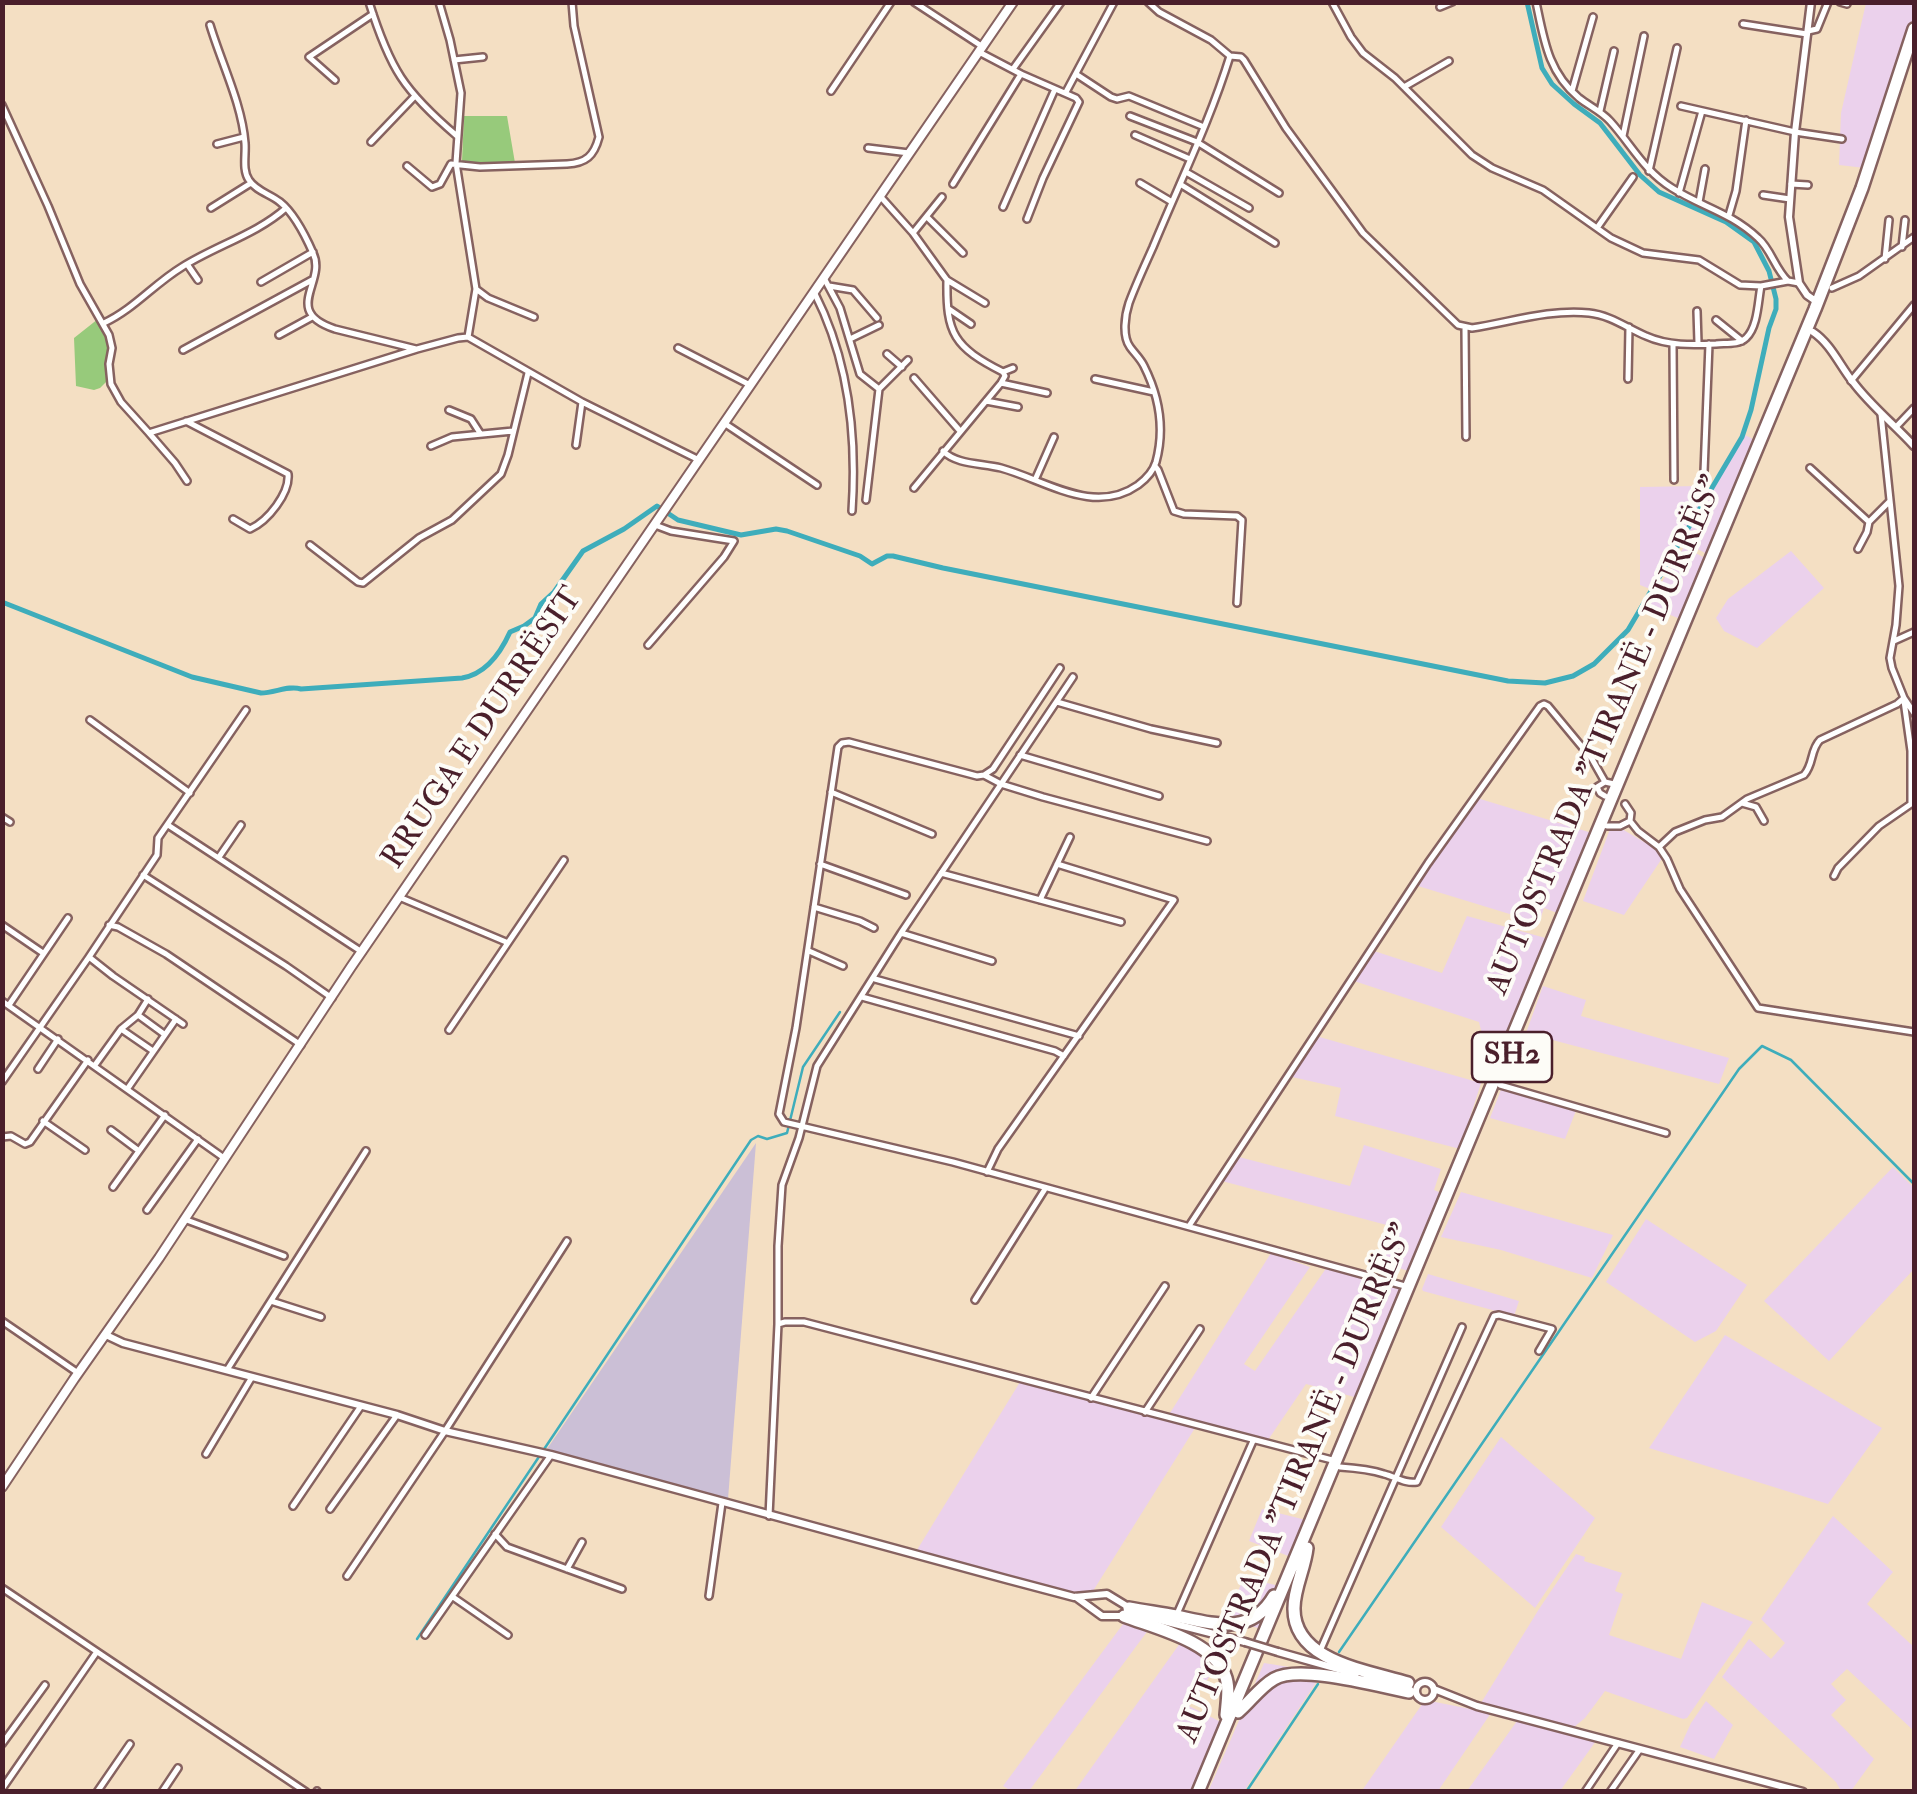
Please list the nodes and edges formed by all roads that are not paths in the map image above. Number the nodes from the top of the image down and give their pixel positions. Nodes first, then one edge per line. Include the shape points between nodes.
1 (370, 2) edge
2 (448, 2) edge
3 (572, 2) edge
4 (891, 2) edge
5 (914, 2) edge
6 (1013, 2) edge
7 (1062, 2) edge
8 (1114, 2) edge
9 (1148, 2) edge
10 (1332, 2) edge
11 (1452, 2) edge
12 (1536, 2) edge
13 (1811, 2) edge
14 (1828, 2) edge
15 (439, 4) edge
16 (1440, 7) dead end
17 (373, 14) junction
18 (1593, 17) dead end
19 (1742, 24) dead end
20 (210, 25) dead end
21 (1914, 29) edge
22 (1808, 33) junction
23 (1644, 36) dead end
24 (1677, 48) dead end
25 (981, 49) junction
26 (1614, 51) dead end
27 (1914, 52) edge
28 (1230, 56) junction
29 (483, 57) dead end
30 (454, 60) junction
31 (1449, 60) dead end
32 (1012, 70) junction
33 (1020, 74) junction
34 (1076, 74) junction
35 (335, 80) dead end
36 (1404, 88) junction
37 (1055, 89) junction
38 (831, 91) dead end
39 (1572, 91) junction
40 (1066, 93) junction
41 (414, 97) junction
42 (2, 105) edge
43 (1681, 106) dead end
44 (1600, 111) junction
45 (1702, 112) junction
46 (1130, 116) dead end
47 (1746, 120) junction
48 (1204, 126) junction
49 (1795, 132) junction
50 (1134, 135) dead end
51 (244, 136) junction
52 (457, 136) junction
53 (1623, 137) junction
54 (1842, 139) dead end
55 (371, 142) dead end
56 (1197, 142) junction
57 (217, 144) dead end
58 (868, 148) dead end
59 (909, 153) junction
60 (1190, 159) junction
61 (456, 163) junction
62 (407, 166) dead end
63 (1705, 170) dead end
64 (1649, 171) junction
65 (1185, 172) junction
66 (1633, 176) dead end
67 (252, 183) junction
68 (1140, 183) dead end
69 (953, 184) dead end
70 (1180, 184) junction
71 (1791, 184) junction
72 (1808, 185) dead end
73 (1279, 193) dead end
74 (1679, 193) junction
75 (1763, 195) dead end
76 (880, 196) junction
77 (942, 197) dead end
78 (1790, 199) junction
79 (1172, 202) junction
80 (1699, 202) junction
81 (1003, 207) dead end
82 (211, 208) dead end
83 (286, 208) junction
84 (1249, 208) dead end
85 (1729, 215) junction
86 (927, 218) junction
87 (1027, 219) dead end
88 (1890, 220) dead end
89 (1905, 220) dead end
90 (1597, 228) junction
91 (913, 232) junction
92 (1914, 237) edge
93 (1276, 243) dead end
94 (1902, 246) junction
95 (313, 252) junction
96 (963, 254) dead end
97 (1885, 259) junction
98 (187, 264) junction
99 (198, 280) dead end
100 (312, 280) junction
101 (947, 280) junction
102 (261, 282) dead end
103 (826, 282) junction
104 (1788, 282) junction
105 (1799, 283) junction
106 (1764, 285) junction
107 (1832, 288) junction
108 (476, 289) junction
109 (814, 291) junction
110 (1818, 302) junction
111 (985, 304) dead end
112 (1914, 305) edge
113 (947, 308) junction
114 (1696, 311) dead end
115 (534, 317) dead end
116 (312, 318) junction
117 (1716, 320) dead end
118 (103, 324) junction
119 (972, 324) dead end
120 (1629, 327) junction
121 (1465, 328) junction
122 (1813, 332) junction
123 (279, 335) dead end
124 (468, 338) junction
125 (850, 339) junction
126 (1742, 341) junction
127 (1674, 344) junction
128 (1698, 344) junction
129 (1709, 344) junction
130 (678, 348) dead end
131 (183, 350) dead end
132 (418, 350) junction
133 (887, 354) dead end
134 (908, 360) dead end
135 (902, 367) junction
136 (1014, 368) dead end
137 (529, 372) junction
138 (1003, 372) junction
139 (914, 378) dead end
140 (1628, 379) dead end
141 (1095, 380) dead end
142 (1851, 380) junction
143 (1001, 383) junction
144 (750, 385) junction
145 (879, 389) junction
146 (1154, 392) junction
147 (1047, 393) dead end
148 (986, 401) junction
149 (582, 402) junction
150 (1018, 407) dead end
151 (1914, 408) edge
152 (449, 410) dead end
153 (1881, 414) junction
154 (186, 422) junction
155 (724, 423) junction
156 (1896, 427) junction
157 (513, 431) junction
158 (960, 431) junction
159 (149, 433) junction
160 (480, 433) junction
161 (1054, 437) dead end
162 (1466, 437) dead end
163 (576, 445) dead end
164 (431, 446) dead end
165 (1914, 446) edge
166 (943, 452) junction
167 (699, 460) junction
168 (1155, 466) junction
169 (1810, 468) dead end
170 (1704, 472) dead end
171 (1035, 480) junction
172 (1674, 480) dead end
173 (187, 481) dead end
174 (817, 486) dead end
175 (914, 488) dead end
176 (866, 500) dead end
177 (1890, 501) junction
178 (852, 511) dead end
179 (234, 519) dead end
180 (657, 521) junction
181 (1869, 522) junction
182 (310, 544) dead end
183 (1858, 549) dead end
184 (1237, 604) dead end
185 (1914, 632) edge
186 (1894, 641) junction
187 (648, 644) dead end
188 (1060, 668) dead end
189 (1074, 677) dead end
190 (1904, 698) junction
191 (1057, 702) junction
192 (246, 710) dead end
193 (1914, 712) edge
194 (90, 720) dead end
195 (1218, 743) dead end
196 (1020, 756) junction
197 (984, 775) junction
198 (1001, 784) junction
199 (1611, 784) junction
200 (831, 792) junction
201 (190, 793) junction
202 (1159, 796) dead end
203 (1605, 796) dead end
204 (1742, 803) junction
205 (1625, 804) dead end
206 (1913, 804) edge
207 (2, 817) edge
208 (1630, 820) junction
209 (1764, 821) dead end
210 (10, 822) dead end
211 (168, 824) junction
212 (241, 825) dead end
213 (1607, 826) junction
214 (932, 834) dead end
215 (1070, 837) dead end
216 (1207, 842) dead end
217 (1659, 847) junction
218 (219, 857) junction
219 (564, 860) dead end
220 (820, 864) junction
221 (1057, 864) junction
222 (940, 873) junction
223 (143, 874) junction
224 (1834, 876) dead end
225 (906, 895) dead end
226 (399, 897) junction
227 (1040, 900) junction
228 (814, 907) junction
229 (68, 918) dead end
230 (1121, 922) dead end
231 (109, 925) junction
232 (2, 926) edge
233 (874, 928) dead end
234 (901, 934) junction
235 (506, 942) junction
236 (807, 951) junction
237 (362, 952) junction
238 (43, 953) junction
239 (89, 957) junction
240 (992, 961) dead end
241 (842, 966) dead end
242 (874, 978) junction
243 (862, 997) junction
244 (332, 998) junction
245 (148, 999) junction
246 (6, 1003) edge
247 (138, 1016) junction
248 (176, 1019) junction
249 (183, 1024) dead end
250 (42, 1028) junction
251 (121, 1029) junction
252 (448, 1030) dead end
253 (1914, 1032) edge
254 (164, 1034) junction
255 (1079, 1036) junction
256 (58, 1039) junction
257 (301, 1045) junction
258 (152, 1051) junction
259 (1064, 1056) junction
260 (88, 1060) junction
261 (95, 1065) junction
262 (38, 1068) dead end
263 (4, 1079) edge
264 (1500, 1085) junction
265 (128, 1088) junction
266 (165, 1115) junction
267 (43, 1121) junction
268 (795, 1124) junction
269 (110, 1130) dead end
270 (1666, 1133) dead end
271 (2, 1136) edge
272 (198, 1139) junction
273 (84, 1150) dead end
274 (140, 1151) junction
275 (366, 1151) dead end
276 (225, 1158) junction
277 (987, 1172) junction
278 (113, 1187) dead end
279 (1046, 1188) junction
280 (147, 1210) dead end
281 (184, 1219) junction
282 (1188, 1226) junction
283 (567, 1241) dead end
284 (284, 1256) dead end
285 (1164, 1286) dead end
286 (1408, 1287) junction
287 (271, 1300) junction
288 (975, 1300) dead end
289 (320, 1317) dead end
290 (2, 1321) edge
291 (778, 1324) junction
292 (1462, 1327) dead end
293 (1200, 1329) dead end
294 (106, 1334) junction
295 (1540, 1351) dead end
296 (227, 1370) junction
297 (78, 1372) junction
298 (252, 1377) junction
299 (1091, 1398) junction
300 (361, 1406) junction
301 (1146, 1412) junction
302 (397, 1416) junction
303 (445, 1430) junction
304 (1254, 1440) junction
305 (206, 1454) dead end
306 (545, 1454) junction
307 (1338, 1464) junction
308 (1396, 1478) junction
309 (3, 1486) edge
310 (722, 1503) junction
311 (293, 1506) dead end
312 (330, 1510) dead end
313 (769, 1516) junction
314 (1310, 1525) junction
315 (495, 1534) junction
316 (582, 1542) dead end
317 (1307, 1548) junction
318 (567, 1569) junction
319 (347, 1576) dead end
320 (2, 1588) edge
321 (622, 1589) dead end
322 (709, 1596) dead end
323 (1074, 1596) junction
324 (1099, 1596) junction
325 (452, 1597) junction
326 (1116, 1601) junction
327 (1095, 1610) junction
328 (1122, 1613) junction
329 (1176, 1616) junction
330 (425, 1635) dead end
331 (508, 1635) dead end
332 (96, 1653) junction
333 (1319, 1654) junction
334 (1423, 1682) junction
335 (44, 1685) dead end
336 (1408, 1689) junction
337 (1433, 1693) junction
338 (1238, 1712) junction
339 (1225, 1728) junction
340 (1618, 1743) junction
341 (2, 1744) edge
342 (130, 1744) dead end
343 (1640, 1749) junction
344 (178, 1768) dead end
345 (2, 1789) edge
346 (97, 1792) edge
347 (162, 1792) edge
348 (306, 1792) edge
349 (1202, 1792) edge
350 (1585, 1792) edge
351 (1610, 1792) edge
352 (1803, 1792) edge

1 - 17 street
2 - 15 street
3 - 61 street via 599,137 593,154 579,164
4 - 38 street
5 - 25 street
6 - 25 main road, RRUGA E DURRËSIT
7 - 32 street
8 - 34 street
9 - 28 street
10 - 36 street via 1357,47
11 - 16 street
12 - 39 street via 1546,53
13 - 22 street
14 - 22 street via 1817,30
15 - 30 street
17 - 35 street via 309,57
17 - 41 street via 383,46
18 - 39 street
19 - 22 street
20 - 51 street
21 - 110 highway, AUTOSTRADA "TIRANË - DURRËS" / SH2
22 - 49 street
23 - 53 street
24 - 64 street
25 - 32 street
25 - 59 main road, RRUGA E DURRËSIT
26 - 44 street
27 - 107 highway, AUTOSTRADA "TIRANË - DURRËS" / SH2
28 - 48 street
28 - 121 street via 1248,65 1363,233
29 - 30 street
30 - 52 street via 461,106
31 - 36 street
32 - 33 street
33 - 37 street
33 - 69 street
34 - 40 street
34 - 48 street via 1111,98 1129,96
36 - 90 street via 1472,155 1542,190
37 - 40 street
37 - 81 street
39 - 44 street
40 - 87 street via 1078,104
41 - 52 street
41 - 55 street
42 - 118 street
43 - 45 street
44 - 53 street
45 - 47 street
45 - 74 street
46 - 56 street
47 - 49 street
47 - 85 street
48 - 56 street
49 - 54 street
49 - 71 street
50 - 60 street
51 - 57 street
51 - 67 street
52 - 61 street
53 - 64 street
56 - 60 street
56 - 73 street
58 - 59 street
59 - 76 main road, RRUGA E DURRËSIT
60 - 65 street
61 - 62 street via 432,187
61 - 108 street
63 - 80 street
64 - 74 street
65 - 70 street
65 - 84 street
66 - 90 street
67 - 82 street
67 - 83 street
68 - 79 street
70 - 79 street
70 - 93 street
71 - 72 street
71 - 78 street
74 - 80 street
75 - 78 street
76 - 91 street
76 - 103 main road, RRUGA E DURRËSIT
77 - 86 street
78 - 105 street
79 - 146 street via 1128,308 1127,342
80 - 85 street
83 - 95 street
83 - 98 street
85 - 104 street via 1762,242
86 - 91 street
86 - 96 street
88 - 97 street
89 - 94 street
90 - 106 street via 1642,253 1699,260 1735,284
91 - 101 street
92 - 94 street
94 - 97 street
95 - 100 street
95 - 102 street
97 - 107 street
98 - 99 street
98 - 118 street
100 - 116 street
100 - 131 street
101 - 111 street
101 - 113 street
103 - 109 main road, RRUGA E DURRËSIT
103 - 125 street
103 - 125 street via 853,290 878,322
104 - 105 street
104 - 106 street
105 - 110 street
106 - 126 street
107 - 122 highway, AUTOSTRADA "TIRANË - DURRËS" / SH2
108 - 115 street
108 - 124 street
109 - 144 main road, RRUGA E DURRËSIT
109 - 178 street via 850,403
110 - 199 highway, AUTOSTRADA "TIRANË - DURRËS" / SH2
112 - 142 street
113 - 119 street
113 - 138 street via 963,346
114 - 128 street
116 - 123 street
116 - 132 street
117 - 126 street
118 - 159 street via 112,342 110,384
120 - 121 street via 1590,313 1563,312
120 - 127 street
120 - 140 street
121 - 162 street
122 - 142 street
122 - 213 highway, AUTOSTRADA "TIRANË - DURRËS" / SH2
124 - 132 street
124 - 137 street
125 - 145 street via 860,374
126 - 129 street
127 - 128 street
127 - 172 street
128 - 129 street
129 - 170 street
130 - 144 street
132 - 154 street
133 - 135 street
134 - 135 street
135 - 145 street
136 - 138 street
137 - 149 street
137 - 157 street
138 - 143 street
139 - 158 street
141 - 146 street
142 - 153 street
143 - 147 street
143 - 148 street
144 - 155 main road, RRUGA E DURRËSIT
145 - 176 street
146 - 168 street via 1161,422
148 - 150 street
148 - 158 street
149 - 163 street
149 - 167 street
151 - 156 street
152 - 160 street via 471,419
153 - 156 street
153 - 177 street
154 - 159 street
154 - 179 street via 288,474 262,522 250,529
155 - 167 main road, RRUGA E DURRËSIT
155 - 174 street
156 - 165 street
157 - 160 street
157 - 182 street via 501,474 452,520 365,581
158 - 166 street
159 - 173 street
160 - 164 street
161 - 171 street
166 - 171 street
166 - 175 street
167 - 180 main road, RRUGA E DURRËSIT
168 - 171 street via 1130,490 1102,498
168 - 184 street via 1174,511 1242,520
169 - 181 street
177 - 181 street
177 - 186 street via 1899,604
180 - 187 street via 671,531 734,540
180 - 226 main road, RRUGA E DURRËSIT
181 - 183 street
185 - 186 street
186 - 190 street via 1890,658
188 - 197 street
189 - 191 street
190 - 193 street
190 - 204 street via 1820,740 1804,775
190 - 206 street
191 - 195 street
191 - 196 street
192 - 201 street
194 - 201 street
196 - 198 street
196 - 202 street
197 - 198 street
197 - 200 street via 848,742 838,747
198 - 216 street
198 - 222 street
199 - 203 street via 1597,787
199 - 282 street via 1548,706 1540,706
199 - 286 highway, AUTOSTRADA "TIRANË - DURRËS" / SH2
200 - 214 street
200 - 220 street
201 - 211 street
204 - 209 street via 1756,807
204 - 217 street via 1675,832
205 - 208 street
206 - 224 street via 1879,826
207 - 210 street
208 - 213 street
208 - 217 street
211 - 218 street
211 - 223 street
212 - 218 street
213 - 264 highway, AUTOSTRADA "TIRANË - DURRËS" / SH2
215 - 221 street
217 - 253 street via 1758,1008
218 - 237 street
219 - 235 street
220 - 225 street
220 - 228 street
221 - 227 street
221 - 255 street via 1174,900
222 - 227 street
222 - 234 street
223 - 231 street
223 - 244 street
226 - 235 street
226 - 237 main road, RRUGA E DURRËSIT
227 - 230 street
228 - 233 street
228 - 236 street
229 - 238 street
231 - 239 street
231 - 257 street via 166,954
232 - 238 street
234 - 240 street
234 - 242 street
235 - 252 street
236 - 241 street
236 - 268 street via 780,1114
237 - 244 main road, RRUGA E DURRËSIT
238 - 246 street
239 - 245 street
239 - 250 street
242 - 243 street
242 - 255 street
243 - 259 street
243 - 268 street via 817,1066
244 - 257 main road, RRUGA E DURRËSIT
245 - 247 street
245 - 248 street
246 - 250 street
247 - 251 street
247 - 254 street
248 - 249 street
248 - 254 street
250 - 256 street
250 - 263 street
251 - 258 street
251 - 261 street
254 - 258 street
255 - 259 street
256 - 260 street
256 - 262 street
257 - 276 main road, RRUGA E DURRËSIT
258 - 265 street
259 - 277 street
260 - 261 street
260 - 267 street
261 - 265 street
264 - 270 street
264 - 307 highway, AUTOSTRADA "TIRANË - DURRËS" / SH2
265 - 266 street
266 - 272 street
266 - 274 street
267 - 271 street via 28,1144
267 - 273 street
268 - 277 street
268 - 291 street via 782,1186
269 - 274 street
272 - 276 street
272 - 280 street
274 - 278 street
275 - 287 street
276 - 281 main road, RRUGA E DURRËSIT
277 - 279 street
279 - 282 street
279 - 288 street
281 - 284 street
281 - 294 main road, RRUGA E DURRËSIT
282 - 286 street
283 - 303 street
285 - 299 street
286 - 307 highway, AUTOSTRADA "TIRANË - DURRËS" / SH2
287 - 289 street
287 - 296 street
290 - 297 street
291 - 299 street via 804,1322
291 - 313 street
292 - 308 street
293 - 301 street
294 - 296 street
294 - 297 main road, RRUGA E DURRËSIT
295 - 308 street via 1552,1329 1494,1316 1419,1479 1413,1484
296 - 298 street
297 - 309 main road, RRUGA E DURRËSIT
298 - 300 street
298 - 305 street
299 - 301 street
300 - 302 street
300 - 311 street
301 - 304 street
302 - 303 street
302 - 312 street
303 - 306 street
303 - 319 street
304 - 307 street
304 - 329 street
306 - 310 street
306 - 315 street
307 - 308 street
307 - 314 highway, AUTOSTRADA "TIRANË - DURRËS" / SH2
307 - 317 highway, AUTOSTRADA "TIRANË - DURRËS" / SH2
308 - 333 street
310 - 313 street
310 - 322 street
313 - 323 street
314 - 329 highway via 1273,1599 1257,1616 1226,1625
314 - 339 highway, AUTOSTRADA "TIRANË - DURRËS" / SH2
315 - 318 street via 508,1547
315 - 325 street
316 - 318 street
317 - 333 highway via 1293,1614
317 - 338 highway, AUTOSTRADA "TIRANË - DURRËS" / SH2
318 - 321 street
320 - 332 street
323 - 324 street
323 - 327 street
324 - 326 street
324 - 327 street
325 - 330 street
325 - 331 street
326 - 328 street
326 - 328 street
327 - 328 street via 1102,1616
328 - 329 highway
328 - 336 street, bridge
328 - 339 highway via 1217,1660 1227,1683
332 - 345 street
332 - 348 street
333 - 336 highway
334 - 336 street
334 - 336 street
334 - 337 street
335 - 341 street
336 - 337 street via 1424,1700
336 - 338 highway via 1294,1674 1274,1679
337 - 340 street
338 - 349 highway, AUTOSTRADA "TIRANË - DURRËS" / SH2
339 - 349 highway, AUTOSTRADA "TIRANË - DURRËS" / SH2
340 - 343 street
340 - 350 street
342 - 346 street
343 - 351 street
343 - 352 street
344 - 347 street

